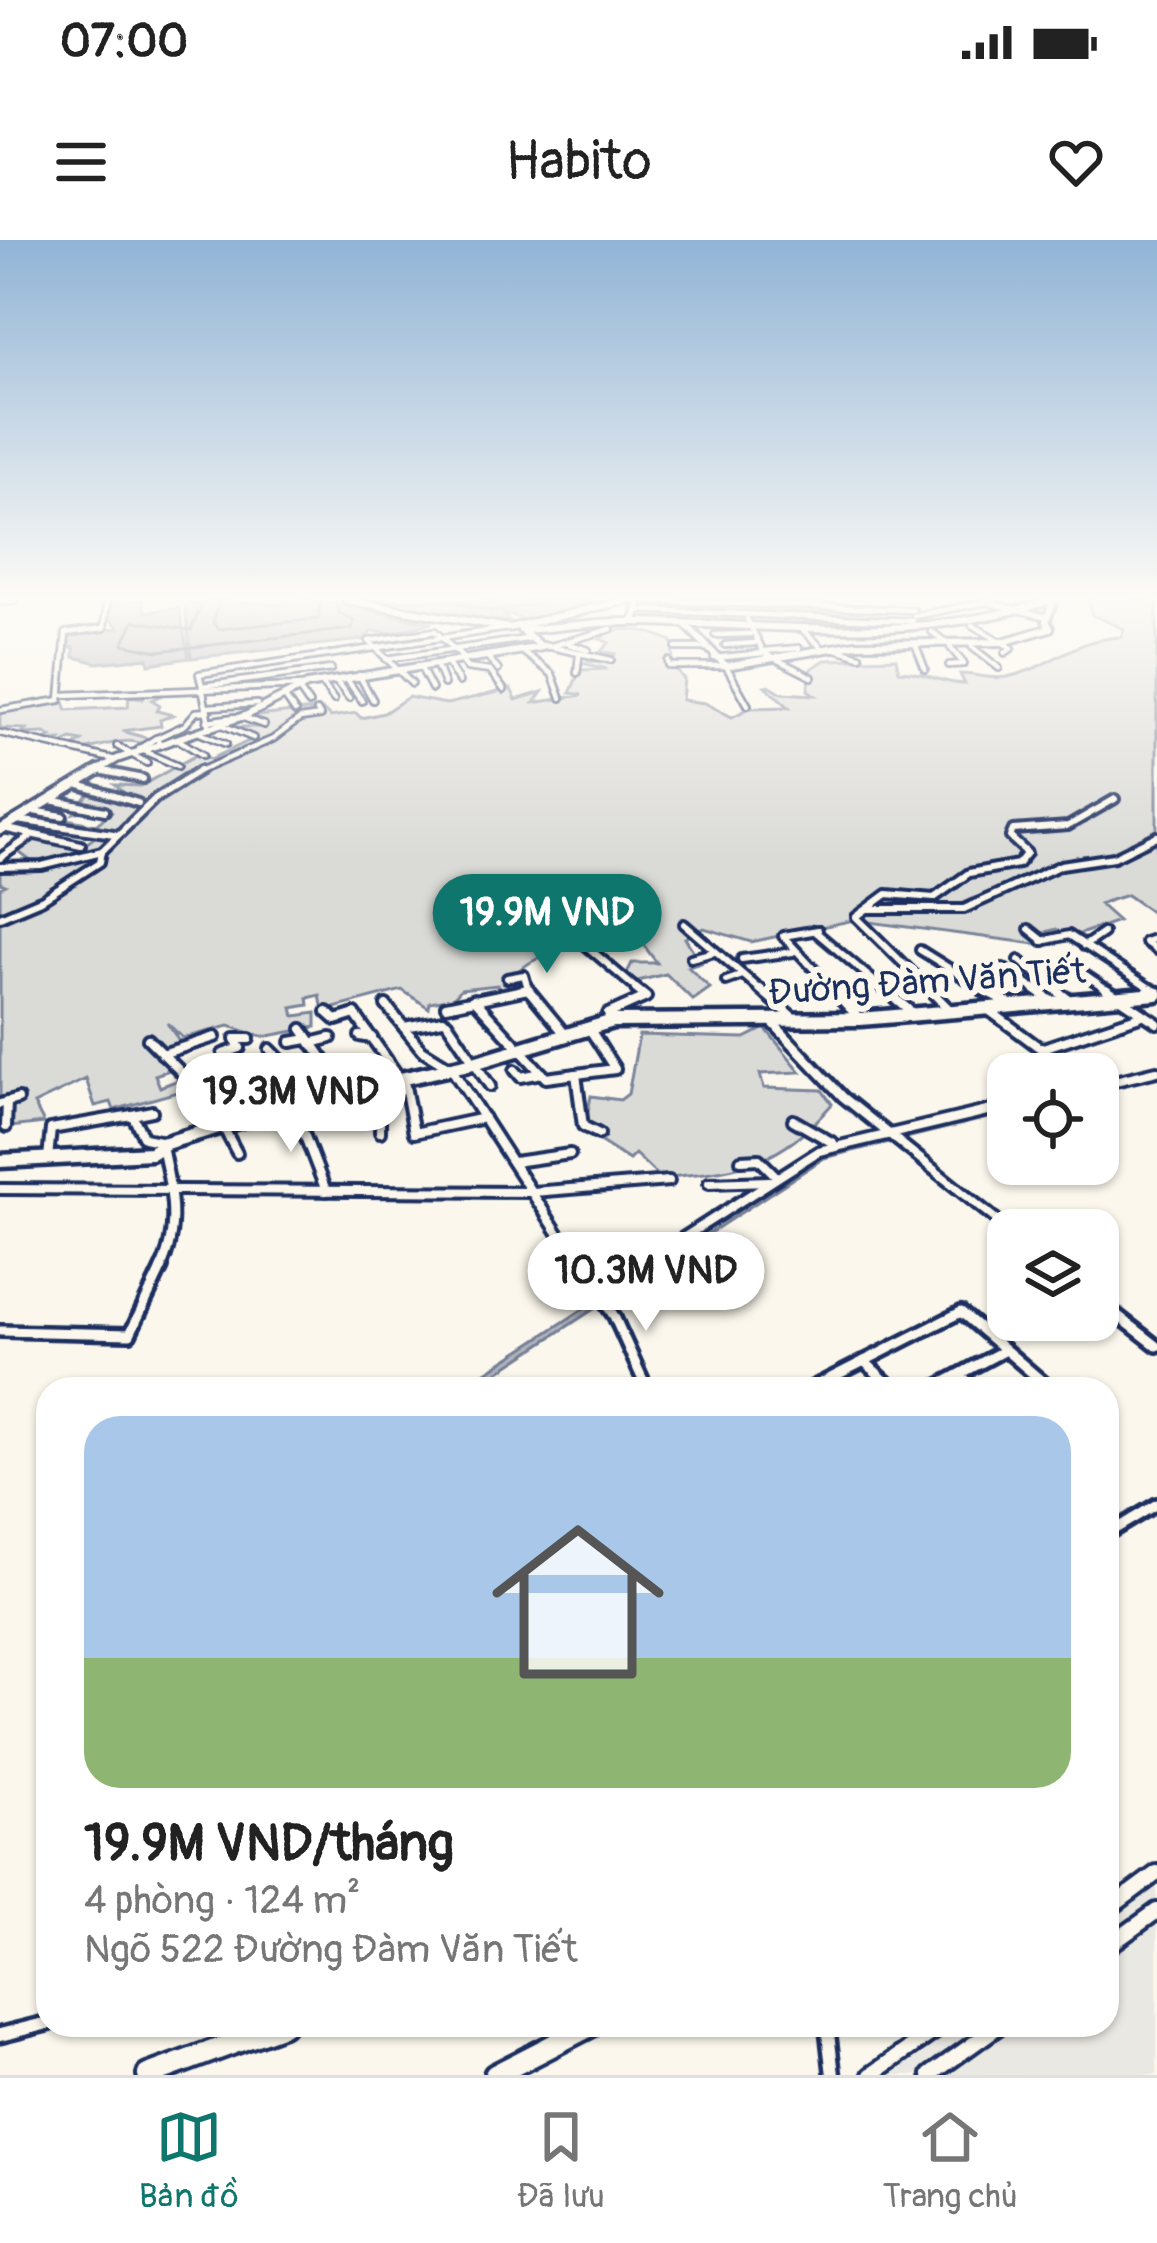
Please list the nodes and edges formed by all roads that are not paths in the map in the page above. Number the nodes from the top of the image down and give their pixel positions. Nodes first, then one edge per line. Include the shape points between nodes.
1 (63, 686) edge
2 (202, 686) joint
3 (205, 686) edge
4 (267, 686) edge
5 (306, 686) edge
6 (324, 686) edge
7 (343, 686) edge
8 (347, 686) edge
9 (365, 686) edge
10 (429, 686) edge
11 (501, 686) edge
12 (556, 686) edge
13 (737, 686) edge
14 (301, 687) junction
15 (431, 689) dead end
16 (269, 690) junction
17 (504, 690) dead end
18 (63, 694) junction
19 (206, 696) junction
20 (284, 696) junction
21 (349, 698) dead end
22 (561, 698) dead end
23 (334, 700) dead end
24 (373, 700) dead end
25 (362, 701) dead end
26 (257, 704) dead end
27 (309, 704) dead end
28 (748, 705) dead end
29 (208, 709) junction
30 (0, 710) edge
31 (317, 711) dead end
32 (295, 712) dead end
33 (242, 716) junction
34 (220, 724) junction
35 (208, 725) junction
36 (264, 725) dead end
37 (0, 733) edge
38 (200, 733) junction
39 (146, 735) dead end
40 (253, 738) dead end
41 (178, 740) junction
42 (158, 742) junction
43 (226, 744) dead end
44 (116, 746) dead end
45 (141, 751) junction
46 (127, 755) junction
47 (203, 755) dead end
48 (116, 760) junction
49 (147, 763) dead end
50 (178, 766) dead end
51 (99, 770) junction
52 (143, 779) dead end
53 (76, 784) junction
54 (51, 800) junction
55 (1114, 800) dead end
56 (138, 803) dead end
57 (33, 811) junction
58 (105, 811) dead end
59 (63, 816) dead end
60 (17, 820) junction
61 (2, 829) edge
62 (114, 834) junction
63 (1157, 836) edge
64 (30, 837) junction
65 (81, 845) dead end
66 (102, 850) junction
67 (0, 858) edge
68 (0, 867) edge
69 (866, 909) junction
70 (0, 917) edge
71 (684, 924) dead end
72 (1029, 929) dead end
73 (1103, 933) dead end
74 (1157, 938) edge
75 (584, 944) dead end
76 (1084, 946) junction
77 (920, 950) dead end
78 (1157, 950) edge
79 (716, 952) junction
80 (794, 952) junction
81 (691, 958) dead end
82 (742, 959) dead end
83 (1018, 960) dead end
84 (1072, 966) dead end
85 (1003, 968) dead end
86 (744, 975) junction
87 (507, 978) dead end
88 (726, 981) dead end
89 (528, 989) junction
90 (1157, 993) edge
91 (474, 999) junction
92 (1115, 999) junction
93 (1076, 1004) junction
94 (386, 1005) dead end
95 (446, 1006) dead end
96 (1059, 1006) junction
97 (1019, 1009) junction
98 (990, 1011) junction
99 (327, 1012) dead end
100 (952, 1013) junction
101 (915, 1015) junction
102 (1140, 1016) junction
103 (860, 1019) junction
104 (613, 1021) junction
105 (797, 1021) junction
106 (772, 1022) junction
107 (1157, 1023) edge
108 (588, 1027) junction
109 (404, 1028) junction
110 (302, 1029) dead end
111 (564, 1033) junction
112 (360, 1036) dead end
113 (331, 1038) dead end
114 (372, 1038) junction
115 (148, 1039) dead end
116 (249, 1039) dead end
117 (310, 1041) junction
118 (291, 1042) dead end
119 (214, 1048) dead end
120 (1042, 1048) junction
121 (270, 1049) dead end
122 (519, 1049) junction
123 (1048, 1053) edge
124 (162, 1054) junction
125 (474, 1064) junction
126 (451, 1068) junction
127 (515, 1070) dead end
128 (1157, 1071) edge
129 (576, 1074) junction
130 (545, 1075) junction
131 (402, 1080) junction
132 (1119, 1080) edge
133 (380, 1084) junction
134 (490, 1086) dead end
135 (550, 1088) dead end
136 (346, 1091) junction
137 (317, 1097) junction
138 (18, 1099) dead end
139 (4, 1103) edge
140 (287, 1107) junction
141 (152, 1111) dead end
142 (987, 1111) edge
143 (132, 1115) junction
144 (484, 1118) junction
145 (793, 1120) dead end
146 (225, 1124) junction
147 (6, 1127) dead end
148 (380, 1132) dead end
149 (886, 1133) junction
150 (599, 1134) dead end
151 (144, 1138) junction
152 (129, 1141) dead end
153 (164, 1145) junction
154 (835, 1145) junction
155 (237, 1153) dead end
156 (570, 1154) dead end
157 (48, 1157) junction
158 (741, 1160) dead end
159 (0, 1161) edge
160 (514, 1162) junction
161 (774, 1179) junction
162 (669, 1180) dead end
163 (709, 1183) dead end
164 (0, 1189) edge
165 (172, 1190) junction
166 (326, 1191) junction
167 (533, 1192) junction
168 (987, 1213) edge
169 (595, 1295) junction
170 (1119, 1316) edge
171 (0, 1331) edge
172 (1157, 1346) edge
173 (1005, 1350) junction
174 (864, 1361) junction
175 (960, 1375) junction
176 (641, 1377) edge
177 (833, 1377) edge
178 (881, 1377) edge
179 (956, 1377) edge
180 (962, 1377) edge
181 (1037, 1377) edge
182 (1157, 1504) edge
183 (1119, 1527) edge
184 (1157, 1874) edge
185 (1119, 1901) edge
186 (1157, 1911) edge
187 (1119, 1938) edge
188 (36, 2026) edge
189 (0, 2035) edge
190 (251, 2037) edge
191 (569, 2037) edge
192 (828, 2037) edge
193 (926, 2037) edge
194 (983, 2037) edge
195 (148, 2075) edge
196 (495, 2075) edge
197 (833, 2075) edge
198 (872, 2075) edge
199 (930, 2075) edge

1 - 18 street
2 - 3 street
2 - 19 street
4 - 16 street
5 - 14 street
6 - 23 street
7 - 21 street
8 - 25 street
9 - 24 street
10 - 15 street
11 - 17 street
12 - 22 street
13 - 28 street
14 - 16 street
14 - 20 street
14 - 27 street
16 - 19 street
18 - 19 street via 148,689
18 - 30 street
19 - 29 street
20 - 32 street
20 - 33 street
26 - 29 street
29 - 35 street
29 - 42 street
31 - 62 street via 273,740 212,762
33 - 34 street
33 - 35 street
33 - 36 street
34 - 35 street
34 - 40 street
35 - 38 street
37 - 48 street
38 - 41 street
38 - 43 street
39 - 42 street
41 - 42 street
41 - 47 street
42 - 45 street
44 - 46 street
45 - 46 street
45 - 50 street
46 - 48 street
46 - 49 street
48 - 51 street
51 - 52 street
51 - 53 street
53 - 54 street
53 - 56 street
54 - 57 street
54 - 58 street
55 - 69 street via 1068,826 1013,830 1010,837 1027,854 1018,864 969,873 934,898 887,894
57 - 59 street
57 - 60 street
60 - 61 street
60 - 62 street
61 - 64 street
62 - 66 street
63 - 69 street via 1114,857 1061,865 964,909
64 - 65 street
64 - 67 street
66 - 68 street
66 - 70 street via 100,862
69 - 100 street via 858,923
71 - 79 street
72 - 76 street via 1043,941 1070,935
73 - 76 street
74 - 78 street via 1145,942
75 - 104 street via 646,997 608,1014
76 - 90 street
77 - 97 street
79 - 81 street
79 - 86 street
80 - 82 street
80 - 101 street via 784,936 817,931
80 - 103 street
83 - 93 street
84 - 92 street
85 - 96 street
86 - 88 street
86 - 105 street
87 - 89 street via 524,975
89 - 91 street
89 - 111 street
90 - 92 main road, Đường Đàm Văn Tiết
91 - 95 street
91 - 122 street
92 - 93 main road, Đường Đàm Văn Tiết
92 - 102 street
93 - 96 main road, Đường Đàm Văn Tiết
94 - 109 street
96 - 97 main road, Đường Đàm Văn Tiết
97 - 98 main road, Đường Đàm Văn Tiết
98 - 100 main road, Đường Đàm Văn Tiết
98 - 120 street
99 - 114 street via 336,1020 355,1014
100 - 101 main road, Đường Đàm Văn Tiết
101 - 103 main road, Đường Đàm Văn Tiết
102 - 107 street
102 - 120 street
103 - 105 main road, Đường Đàm Văn Tiết
104 - 106 main road, Đường Đàm Văn Tiết
104 - 108 main road, Đường Đàm Văn Tiết
105 - 106 main road, Đường Đàm Văn Tiết
106 - 149 street
108 - 111 main road, Đường Đàm Văn Tiết
108 - 129 street via 615,1069
109 - 125 street via 445,1021
109 - 126 street
110 - 117 street
111 - 122 main road, Đường Đàm Văn Tiết
112 - 114 street
113 - 117 street
114 - 131 street
115 - 124 street
116 - 140 street via 235,1039 240,1048 223,1054
117 - 118 street
117 - 136 street
119 - 124 street via 212,1038
120 - 123 street
121 - 137 street
122 - 125 main road, Đường Đàm Văn Tiết
122 - 130 street
124 - 146 street
125 - 126 main road, Đường Đàm Văn Tiết
125 - 134 street
126 - 131 main road, Đường Đàm Văn Tiết
126 - 144 street
127 - 130 street via 520,1077
128 - 132 street
129 - 130 street
129 - 150 street via 582,1124
130 - 135 street
131 - 133 main road, Đường Đàm Văn Tiết
131 - 144 street via 414,1133
133 - 136 main road, Đường Đàm Văn Tiết
133 - 148 street
136 - 137 main road, Đường Đàm Văn Tiết
137 - 140 main road, Đường Đàm Văn Tiết
138 - 139 street
139 - 147 street
140 - 146 main road, Đường Đàm Văn Tiết
140 - 166 street
141 - 143 street
142 - 149 street
143 - 151 street
143 - 157 street via 51,1130
144 - 160 street
145 - 154 street
146 - 153 main road, Đường Đàm Văn Tiết
146 - 155 street
149 - 154 street
149 - 168 street
151 - 152 street
151 - 153 street
153 - 157 main road, Đường Đàm Văn Tiết via 145,1154
153 - 165 street
154 - 161 street
156 - 160 street
157 - 159 main road, Đường Đàm Văn Tiết
158 - 161 street via 759,1159
160 - 167 street
161 - 163 street
161 - 169 street
162 - 167 street
164 - 165 street
165 - 166 street
165 - 171 street via 174,1241 130,1334
166 - 167 street
167 - 169 street
169 - 176 street
170 - 172 street
173 - 174 street via 961,1312
173 - 175 street
173 - 181 street
174 - 177 street
174 - 178 street
175 - 179 street
175 - 180 street
182 - 183 street
184 - 185 street
186 - 187 street
188 - 189 street
190 - 195 main road
191 - 196 main road
192 - 197 street
193 - 198 street
194 - 199 street

